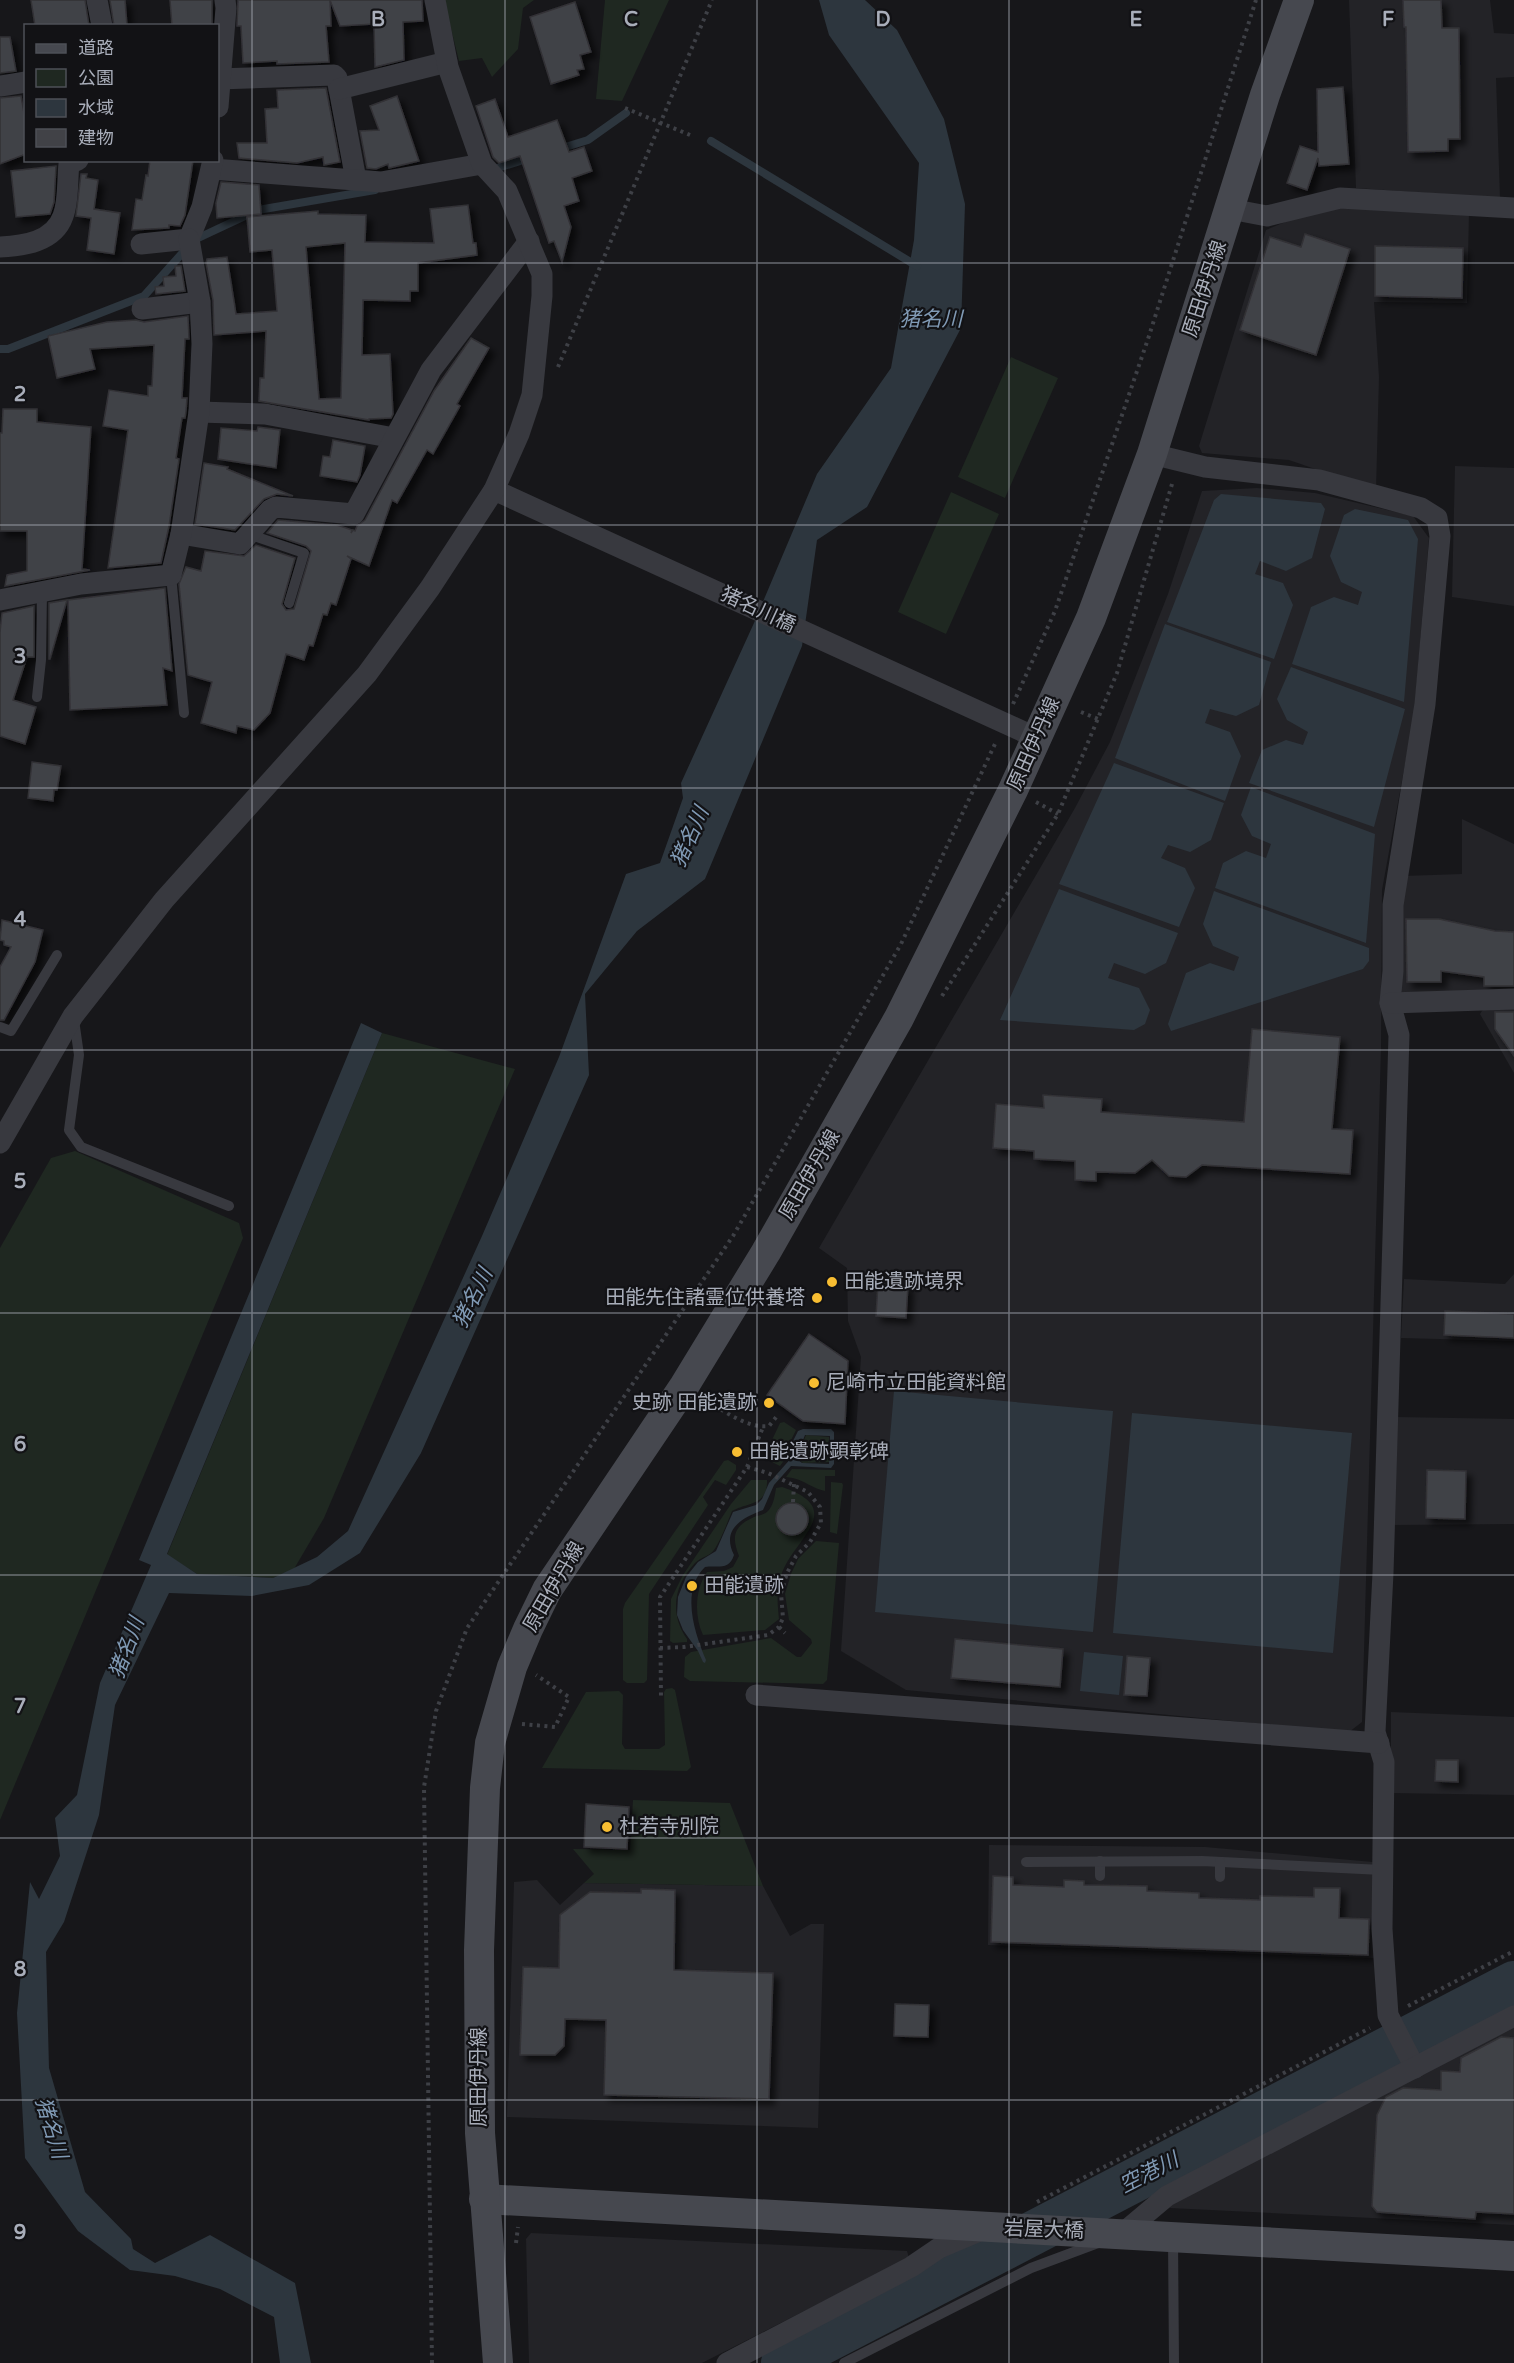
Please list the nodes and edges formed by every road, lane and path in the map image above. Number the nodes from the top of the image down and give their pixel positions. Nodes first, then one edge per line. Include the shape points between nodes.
1 (97, 0) edge
2 (225, 0) edge
3 (435, 0) edge
4 (712, 0) edge
5 (1256, 0) edge
6 (1299, 0) edge
7 (102, 24) edge
8 (447, 62) junction
9 (219, 79) edge
10 (24, 82) edge
11 (0, 86) edge
12 (339, 89) junction
13 (625, 108) dead end
14 (659, 123) junction
15 (690, 135) dead end
16 (74, 162) edge
17 (482, 164) junction
18 (212, 165) edge
19 (356, 180) junction
20 (1514, 208) edge
21 (1230, 209) junction
22 (189, 239) junction
23 (529, 241) junction
24 (141, 244) dead end
25 (0, 247) edge
26 (200, 302) junction
27 (142, 309) dead end
28 (555, 376) dead end
29 (199, 412) junction
30 (394, 438) junction
31 (1165, 457) junction
32 (494, 490) junction
33 (181, 534) junction
34 (248, 534) junction
35 (171, 575) junction
36 (42, 592) junction
37 (0, 600) edge
38 (289, 603) dead end
39 (37, 697) dead end
40 (1081, 712) dead end
41 (184, 713) dead end
42 (1003, 714) junction
43 (1098, 719) junction
44 (1037, 738) junction
45 (1036, 802) dead end
46 (1058, 814) junction
47 (57, 955) dead end
48 (941, 998) dead end
49 (1514, 999) edge
50 (1390, 1003) junction
51 (73, 1016) junction
52 (0, 1027) edge
53 (0, 1143) edge
54 (229, 1206) dead end
55 (714, 1392) dead end
56 (708, 1402) junction
57 (701, 1412) dead end
58 (777, 1416) dead end
59 (763, 1427) junction
60 (747, 1467) junction
61 (794, 1484) junction
62 (793, 1502) dead end
63 (779, 1627) junction
64 (785, 1633) dead end
65 (660, 1648) junction
66 (532, 1672) dead end
67 (756, 1695) dead end
68 (661, 1697) dead end
69 (513, 1724) dead end
70 (1379, 1743) junction
71 (1100, 1861) junction
72 (1220, 1862) junction
73 (1026, 1863) dead end
74 (1382, 1870) junction
75 (1100, 1876) dead end
76 (1220, 1877) dead end
77 (1514, 1951) edge
78 (1514, 2016) edge
79 (1389, 2021) junction
80 (1412, 2064) junction
81 (484, 2199) junction
82 (518, 2200) junction
83 (1030, 2205) dead end
84 (987, 2227) junction
85 (1112, 2233) junction
86 (1173, 2236) junction
87 (514, 2251) dead end
88 (1514, 2256) edge
89 (498, 2363) edge
90 (727, 2363) edge
91 (844, 2363) edge
92 (1174, 2363) edge

1 - 7 street
2 - 9 street
3 - 8 street
4 - 14 path
5 - 42 path via 1148,339 1055,611
6 - 21 street, 原田伊丹線
8 - 12 street
8 - 17 street
9 - 12 street via 334,75
10 - 11 street
12 - 19 street
13 - 14 path
14 - 15 path
14 - 28 path
16 - 25 street via 69,164 63,216 53,231 20,246
17 - 19 street via 381,182
17 - 23 street via 507,191
18 - 19 street
18 - 22 street
20 - 21 street via 1340,198 1267,216
21 - 31 street, 原田伊丹線
22 - 24 street
22 - 26 street
23 - 30 street via 430,370
23 - 32 street via 542,274 532,395
26 - 27 street
26 - 29 street
29 - 30 street via 265,414
29 - 33 street
30 - 34 street via 354,514 276,507
31 - 43 path via 1118,673
31 - 44 street, 原田伊丹線
31 - 50 street via 1205,467 1319,480 1421,508 1437,518 1440,536 1425,704 1393,905
32 - 42 street, 猪名川橋
32 - 51 street via 367,674 164,900
33 - 34 street via 240,543
33 - 35 street
34 - 38 lane via 304,552
35 - 36 street
35 - 41 lane
36 - 37 street
36 - 39 lane
40 - 43 path
42 - 44 street, 猪名川橋
43 - 46 path
44 - 81 street, 原田伊丹線 via 899,1018 766,1252 689,1378 547,1590 512,1667 490,1743 485,1788 479,1950
45 - 46 path
46 - 48 path
47 - 52 lane via 11,1031
49 - 50 street
50 - 70 street via 1399,1035 1375,1732
51 - 53 street
51 - 54 lane via 79,1054 69,1130 81,1147
55 - 56 path
56 - 57 path
56 - 59 path
58 - 59 path
59 - 60 path
60 - 61 path
60 - 65 path via 660,1597
61 - 62 path
61 - 63 path via 814,1498 820,1507 821,1523 787,1573 781,1593 783,1618
63 - 64 path
63 - 65 path via 768,1635
65 - 68 path
66 - 69 path via 569,1696 555,1727
67 - 70 street
70 - 74 street via 1384,1762
71 - 72 lane
71 - 73 lane
71 - 75 lane
72 - 74 lane
72 - 76 lane
74 - 79 street
77 - 79 path via 1407,2006
78 - 80 street
79 - 80 street
79 - 83 path
80 - 85 street via 1167,2196
81 - 82 street, 岩屋大橋
81 - 89 street, 原田伊丹線
82 - 84 street, 岩屋大橋
82 - 87 path
84 - 85 street, 岩屋大橋
84 - 90 street via 939,2248 911,2267
85 - 86 street, 岩屋大橋
85 - 91 lane via 1030,2268
86 - 88 street, 岩屋大橋
86 - 92 lane

